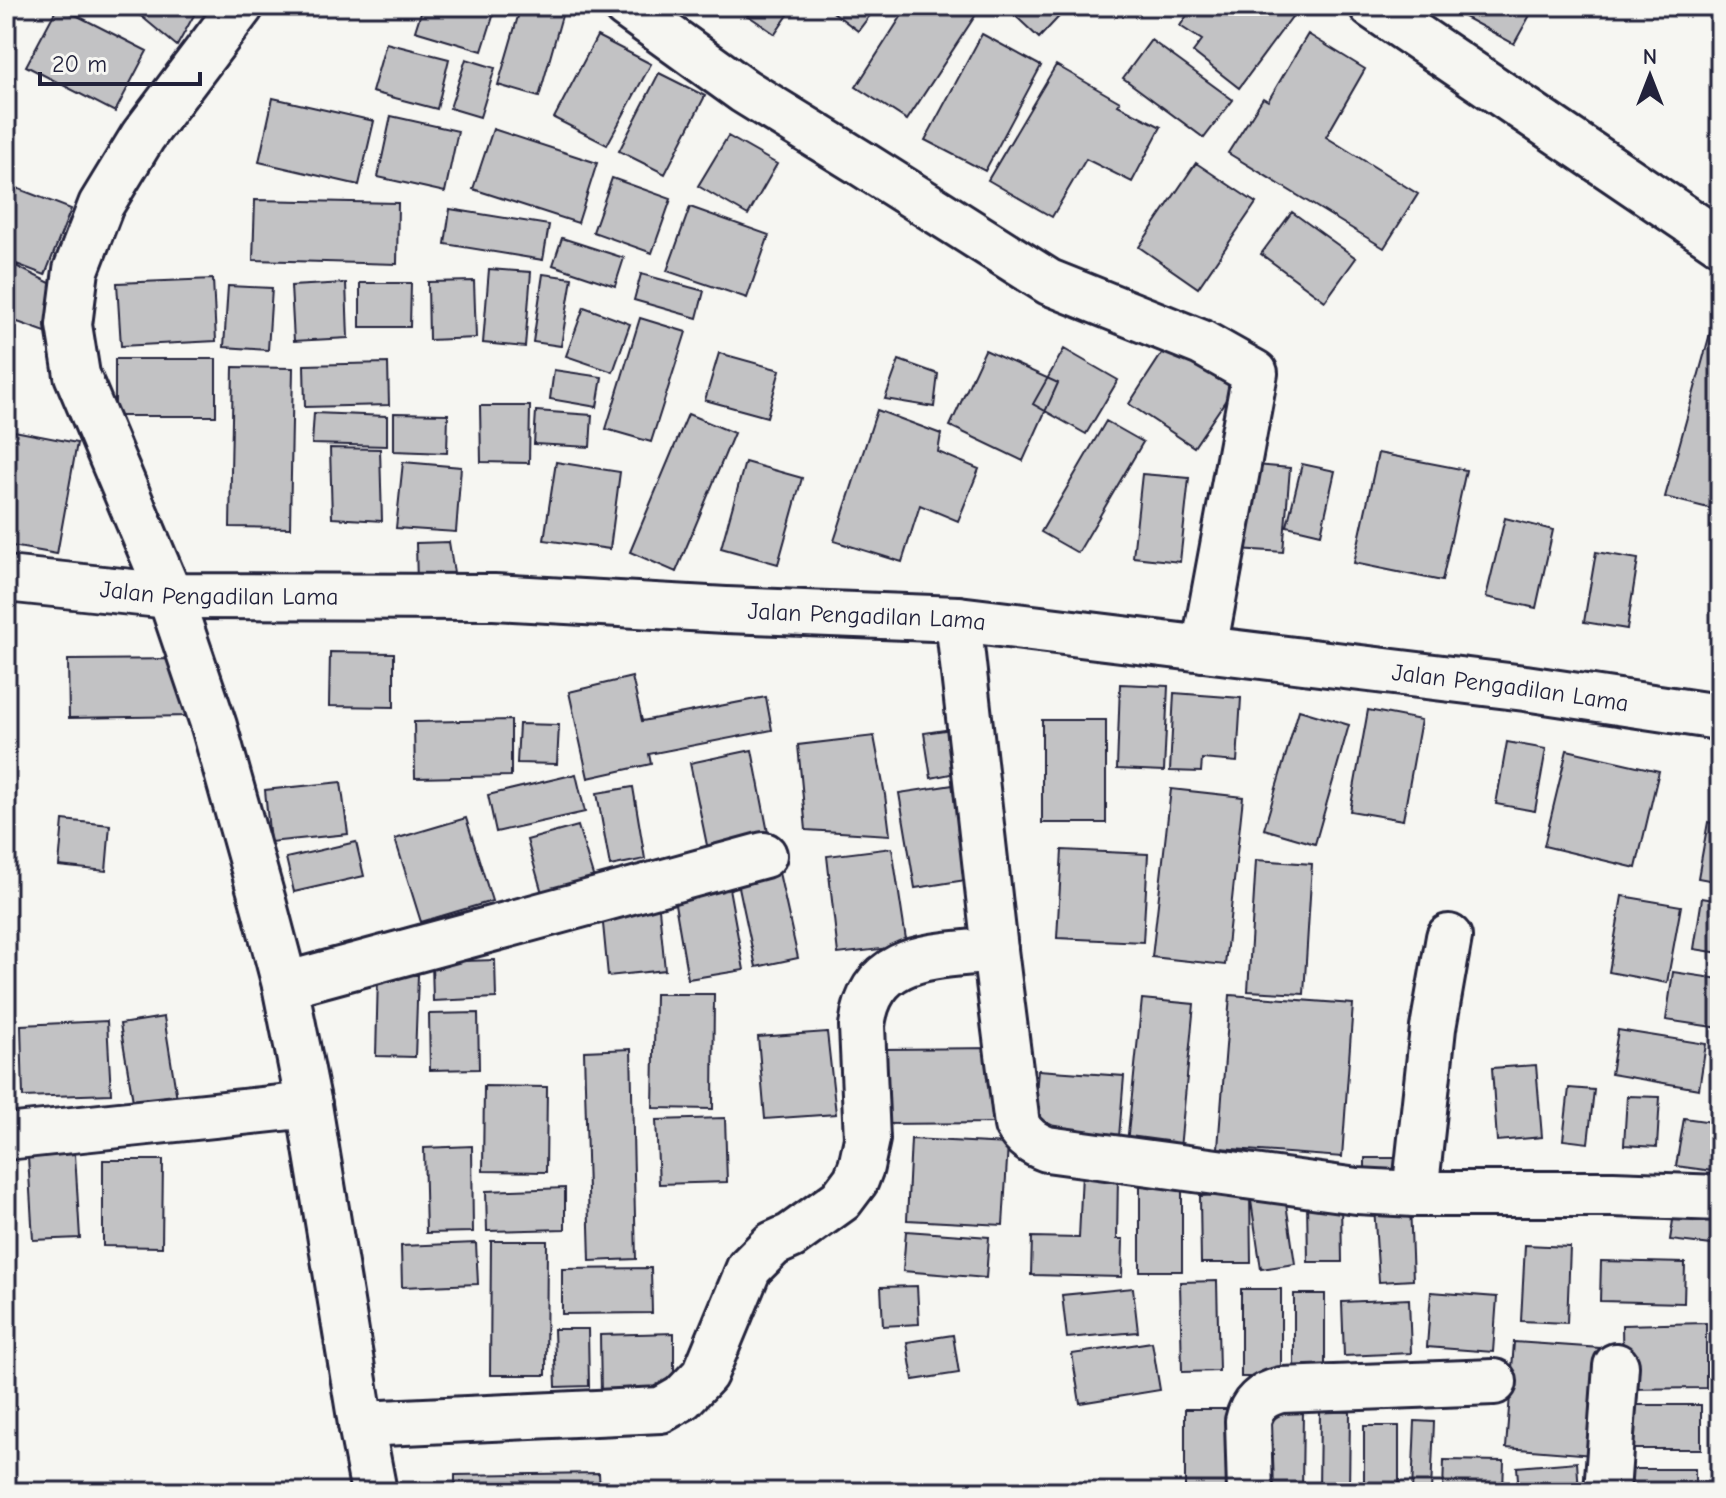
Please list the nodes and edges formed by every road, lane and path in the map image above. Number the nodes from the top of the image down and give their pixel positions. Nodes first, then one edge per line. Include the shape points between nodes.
1 (241, 6) edge
2 (626, 6) edge
3 (1372, 6) edge
4 (1720, 242) edge
5 (6, 579) edge
6 (170, 596) junction
7 (958, 619) junction
8 (1204, 649) junction
9 (1717, 712) edge
10 (764, 855) dead end
11 (1449, 937) dead end
12 (995, 950) junction
13 (285, 985) junction
14 (309, 1105) junction
15 (6, 1137) edge
16 (1415, 1194) junction
17 (1720, 1198) edge
18 (1616, 1366) dead end
19 (1494, 1382) dead end
20 (361, 1424) junction
21 (374, 1492) edge
22 (1250, 1492) edge
23 (1607, 1492) edge

1 - 6 street via 143,136 101,205 76,270 69,325 77,375
2 - 8 street via 744,91 1049,282 1202,343 1255,373
3 - 4 street
5 - 6 street, Jalan Pengadilan Lama
6 - 7 street, Jalan Pengadilan Lama via 494,597
6 - 13 street via 214,726
7 - 8 street, Jalan Pengadilan Lama
7 - 12 street
8 - 9 street, Jalan Pengadilan Lama
10 - 13 street
11 - 16 street
12 - 16 street via 1017,1125 1028,1139 1047,1149
12 - 20 street via 905,963 884,977 871,995 862,1026 867,1139 856,1180 841,1200 759,1255 705,1374 682,1398 661,1410
13 - 14 street
14 - 15 street
14 - 20 street
16 - 17 street
18 - 23 street
19 - 22 street via 1272,1392 1250,1411
20 - 21 street

